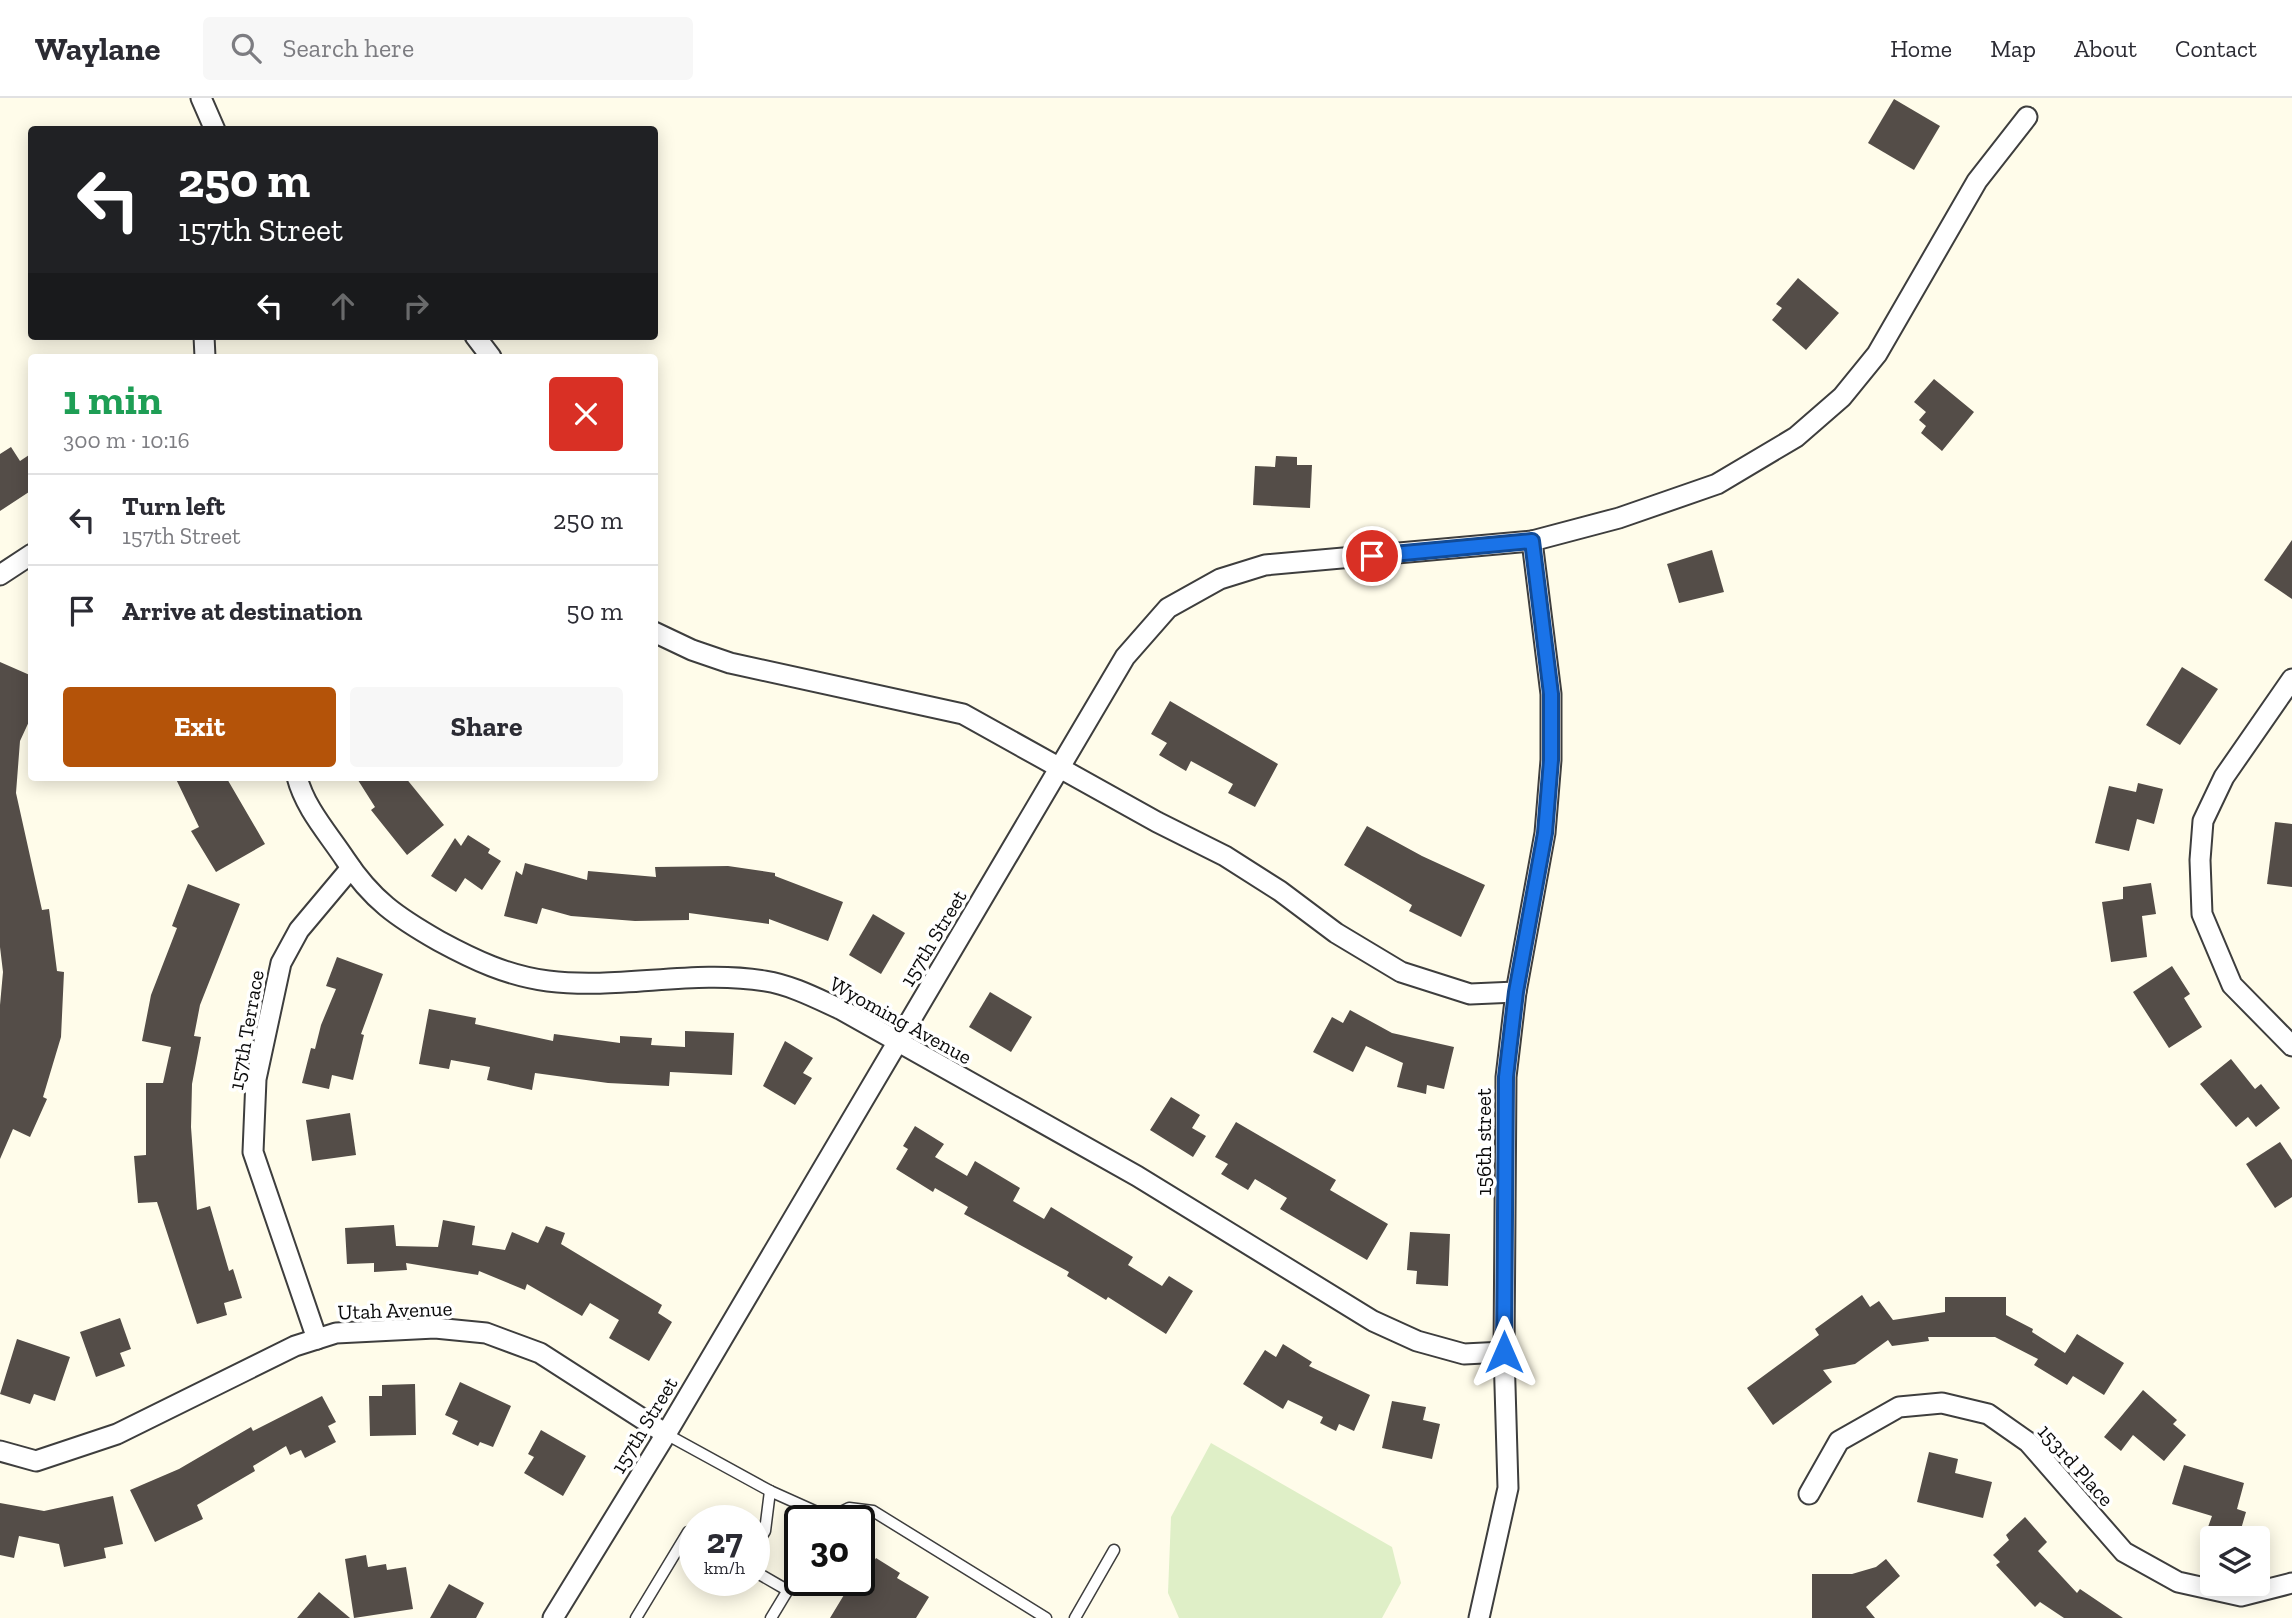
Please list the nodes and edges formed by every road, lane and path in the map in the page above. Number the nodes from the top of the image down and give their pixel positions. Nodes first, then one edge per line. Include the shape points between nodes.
1 (201, 98) edge
2 (2027, 117) dead end
3 (213, 126) edge
4 (478, 340) edge
5 (489, 354) edge
6 (1532, 541) junction
7 (28, 557) edge
8 (0, 575) edge
9 (658, 634) edge
10 (2292, 679) edge
11 (1062, 768) junction
12 (298, 781) edge
13 (351, 868) junction
14 (1516, 992) junction
15 (897, 1043) junction
16 (2292, 1046) edge
17 (317, 1339) junction
18 (1504, 1352) junction
19 (666, 1434) junction
20 (0, 1451) edge
21 (770, 1491) junction
22 (1809, 1494) dead end
23 (768, 1505) edge
24 (801, 1505) edge
25 (875, 1512) edge
26 (679, 1547) edge
27 (1114, 1550) dead end
28 (2292, 1583) edge
29 (785, 1596) edge
30 (553, 1618) edge
31 (636, 1618) edge
32 (771, 1618) edge
33 (1046, 1618) edge
34 (1075, 1618) edge
35 (1479, 1618) edge

1 - 3 street
2 - 6 street, 157th Street via 1977,181 1877,354 1842,397 1796,437 1717,484
4 - 5 street
6 - 11 street, 157th Street via 1265,565 1220,579 1168,608 1125,657
6 - 14 street, 156th street via 1551,694 1551,760 1545,833
7 - 8 street
9 - 11 street via 721,660 963,714
10 - 16 street via 2224,776 2203,821 2202,915 2232,985
11 - 14 street via 1225,856 1401,972 1470,994
11 - 15 street, 157th Street
12 - 13 street, Wyoming Avenue via 302,797
13 - 15 street, Wyoming Avenue via 367,891 403,921 470,958 507,972 549,981 767,981 840,1009
13 - 17 street, 157th Terrace via 299,930 281,963 256,1079 253,1152
14 - 18 street, 156th street via 1506,1077
15 - 18 street, Wyoming Avenue via 1137,1176 1373,1321 1417,1341 1464,1354
15 - 19 street, 157th Street
17 - 19 street, Utah Avenue via 336,1333 435,1328 486,1333 540,1353
17 - 20 street, Utah Avenue via 117,1434 36,1461
18 - 35 street, 156th street via 1508,1488
19 - 21 lane
19 - 30 street, 157th Street
21 - 23 lane
21 - 24 lane
22 - 28 street, 153rd Place via 1839,1441 1899,1407 1942,1402 1988,1414 2028,1442 2123,1552 2178,1581 2241,1597
25 - 33 lane
26 - 31 lane
27 - 34 lane
29 - 32 lane

